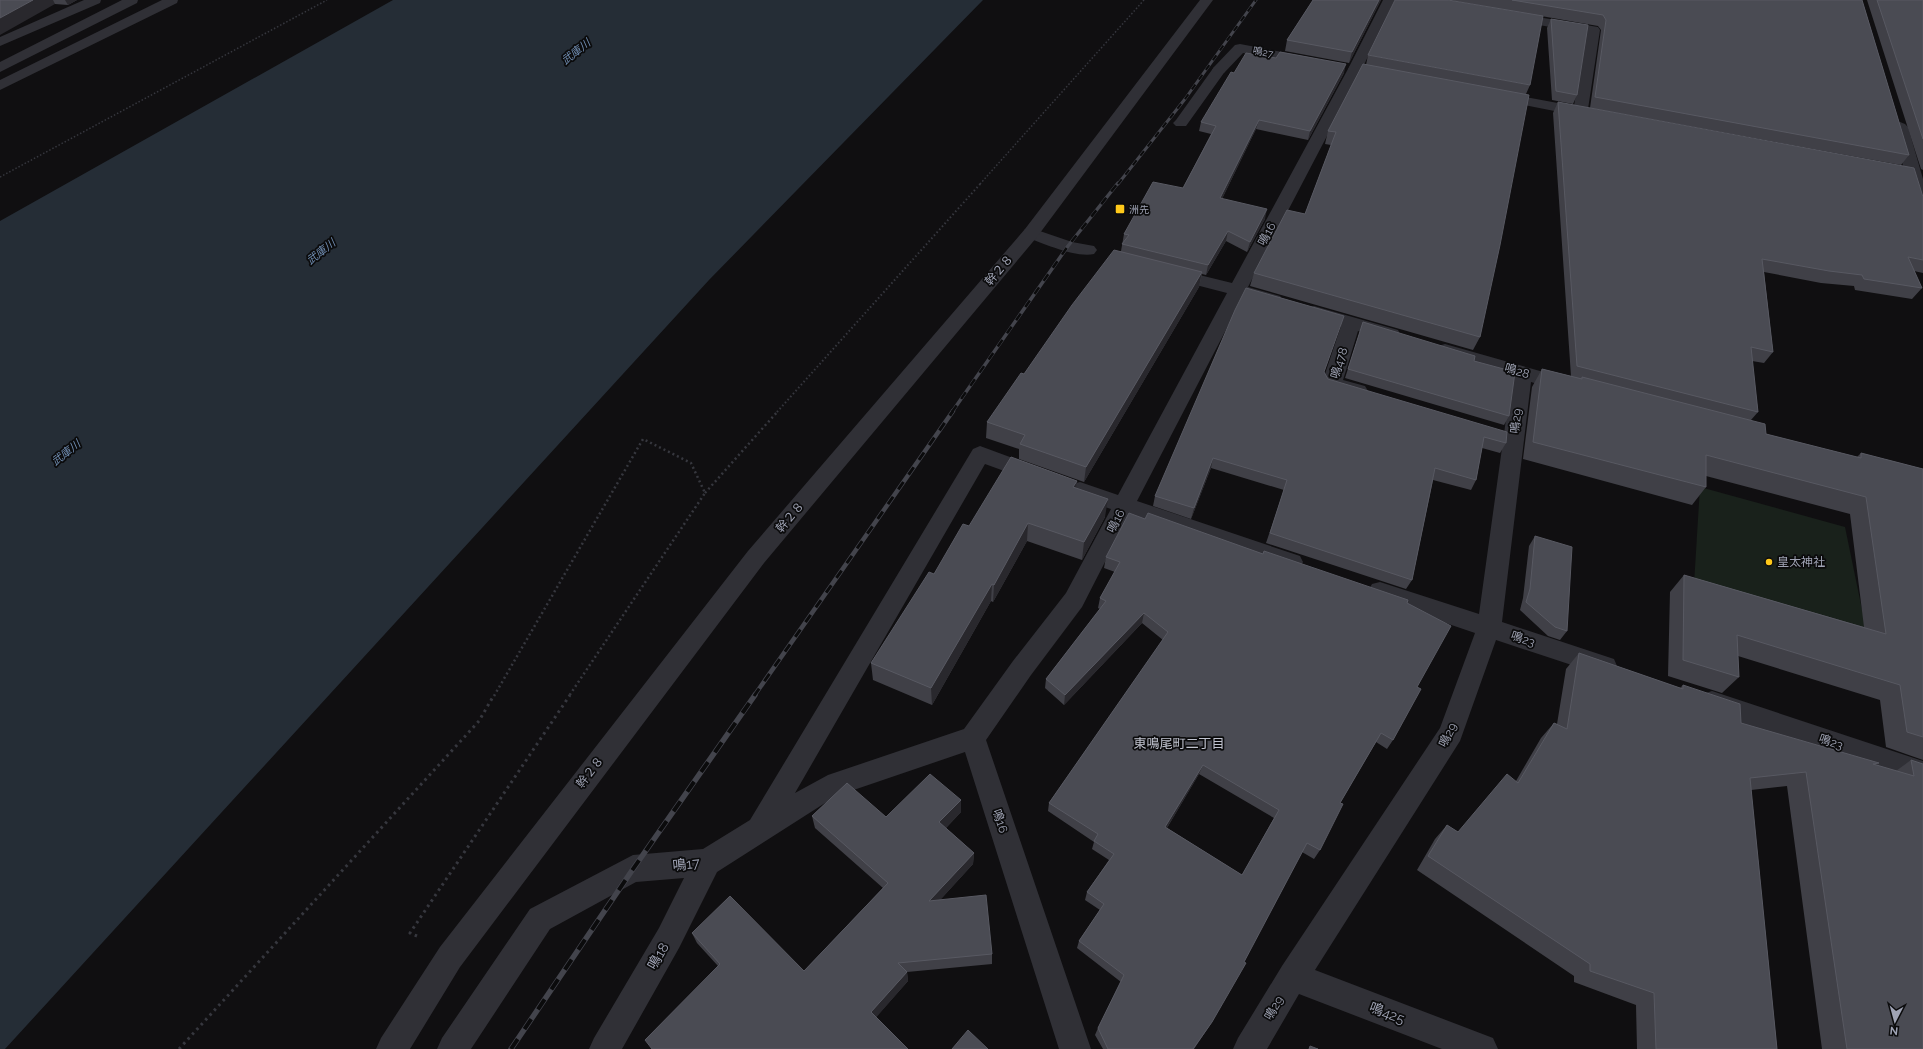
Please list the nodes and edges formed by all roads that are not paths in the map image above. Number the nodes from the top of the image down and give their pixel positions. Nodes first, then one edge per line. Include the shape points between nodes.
1 (95, 0) edge
2 (132, 0) edge
3 (172, 0) edge
4 (1206, 0) edge
5 (1389, 0) edge
6 (1501, 14) edge
7 (0, 42) edge
8 (1325, 64) edge
9 (0, 68) edge
10 (0, 86) edge
11 (1487, 94) edge
12 (1580, 112) junction
13 (1896, 114) edge
14 (1602, 116) edge
15 (1181, 123) dead end
16 (1911, 174) edge
17 (1923, 207) edge
18 (1031, 233) junction
19 (1088, 250) dead end
20 (1156, 269) edge
21 (1237, 290) junction
22 (1352, 322) junction
23 (1522, 373) junction
24 (1584, 389) edge
25 (1378, 397) edge
26 (1123, 506) junction
27 (1310, 568) edge
28 (1362, 585) edge
29 (1489, 627) junction
30 (1624, 672) edge
31 (1691, 695) edge
32 (973, 738) junction
33 (1923, 773) edge
34 (760, 828) junction
35 (707, 862) junction
36 (1293, 977) junction
37 (392, 1049) edge
38 (453, 1049) edge
39 (605, 1049) edge
40 (1075, 1049) edge
41 (1249, 1049) edge
42 (1482, 1049) edge

1 - 7 street
2 - 9 street
3 - 10 street
4 - 18 street, 幹２８
5 - 21 street, 鳴16 via 1356,69
6 - 12 street via 1593,30
8 - 15 street, 鳴27 via 1240,48 1219,70
11 - 12 street
12 - 14 street
13 - 16 street
16 - 17 street
18 - 19 street
18 - 37 street, 幹２８ via 756,557 450,957
20 - 21 street, 鳴28
21 - 22 street, 鳴28
21 - 26 street, 鳴16
22 - 23 street, 鳴28
22 - 25 street, 鳴478 via 1332,383
23 - 24 street, 鳴28
23 - 29 street, 鳴29 via 1506,434
26 - 27 street
26 - 32 street, 鳴16 via 1074,600
26 - 34 street via 980,454
28 - 29 street, 鳴23
29 - 30 street, 鳴23
29 - 36 street, 鳴29 via 1451,733
31 - 33 street, 鳴23
32 - 34 street, 鳴17 via 828,787
32 - 40 street, 鳴16
34 - 35 street, 鳴17
35 - 38 street, 鳴17 via 634,869 540,919
35 - 39 street, 鳴18 via 669,938
36 - 41 street, 鳴29
36 - 42 street, 鳴425

